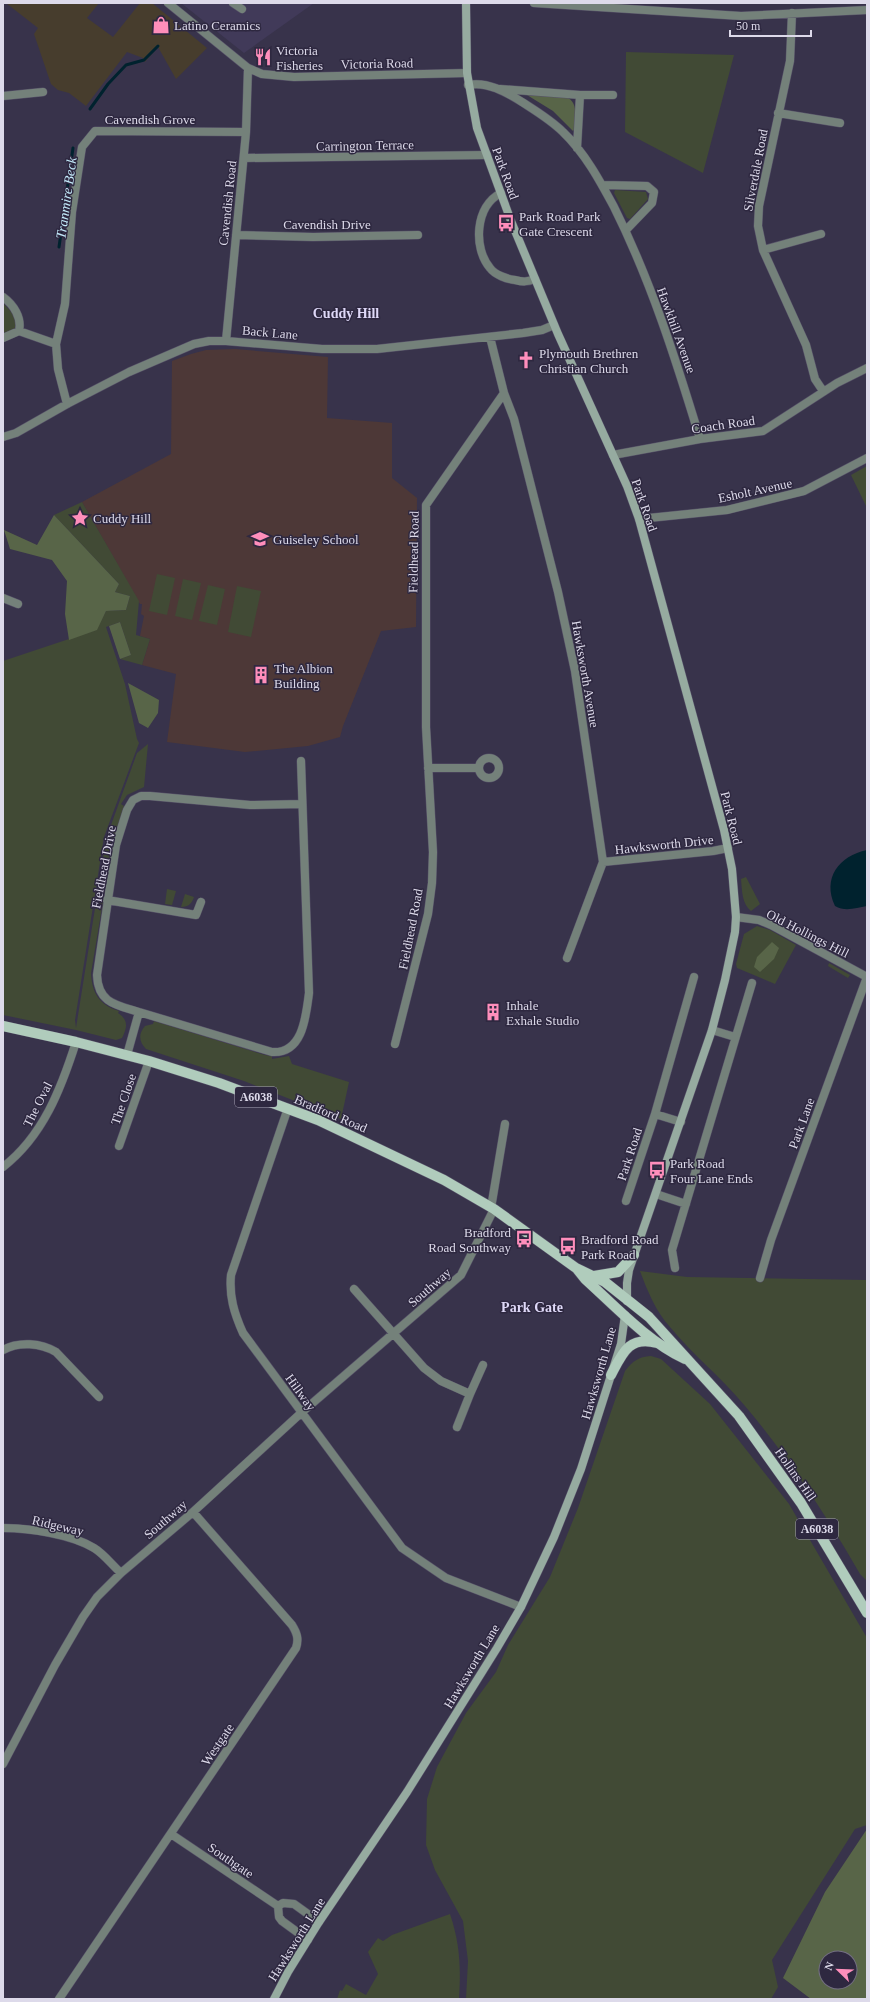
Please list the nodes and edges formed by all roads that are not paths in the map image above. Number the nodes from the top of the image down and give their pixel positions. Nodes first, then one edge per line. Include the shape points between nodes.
1 (168, 3) edge
2 (233, 3) edge
3 (466, 3) edge
4 (534, 3) edge
5 (841, 7) edge
6 (242, 9) dead end
7 (867, 10) edge
8 (792, 13) junction
9 (248, 68) junction
10 (467, 73) junction
11 (468, 85) junction
12 (496, 88) junction
13 (43, 92) dead end
14 (580, 95) junction
15 (613, 95) dead end
16 (3, 96) edge
17 (778, 113) junction
18 (840, 123) dead end
19 (246, 132) junction
20 (577, 148) junction
21 (487, 155) junction
22 (244, 158) junction
23 (603, 185) junction
24 (501, 193) junction
25 (626, 230) junction
26 (820, 234) dead end
27 (236, 235) junction
28 (418, 235) dead end
29 (763, 250) junction
30 (536, 279) junction
31 (3, 297) edge
32 (554, 325) junction
33 (19, 331) junction
34 (490, 337) junction
35 (3, 338) edge
36 (226, 341) junction
37 (56, 344) junction
38 (867, 368) edge
39 (823, 392) junction
40 (504, 393) junction
41 (67, 404) junction
42 (3, 437) edge
43 (700, 439) junction
44 (613, 455) junction
45 (867, 458) edge
46 (639, 519) junction
47 (3, 598) edge
48 (18, 604) dead end
49 (301, 761) dead end
50 (428, 768) junction
51 (479, 768) dead end
52 (302, 804) junction
53 (728, 848) junction
54 (604, 862) junction
55 (107, 900) junction
56 (201, 902) dead end
57 (736, 917) junction
58 (566, 958) dead end
59 (694, 977) dead end
60 (867, 977) edge
61 (752, 983) dead end
62 (139, 1012) junction
63 (3, 1026) edge
64 (712, 1030) junction
65 (735, 1037) junction
66 (76, 1042) junction
67 (395, 1044) dead end
68 (127, 1055) junction
69 (149, 1061) junction
70 (288, 1108) junction
71 (655, 1114) junction
72 (681, 1122) junction
73 (505, 1124) dead end
74 (119, 1146) dead end
75 (3, 1167) edge
76 (656, 1194) junction
77 (626, 1201) dead end
78 (686, 1204) junction
79 (493, 1208) junction
80 (634, 1255) junction
81 (576, 1268) junction
82 (675, 1268) dead end
83 (594, 1276) junction
84 (760, 1278) dead end
85 (354, 1288) dead end
86 (627, 1301) junction
87 (625, 1315) junction
88 (393, 1334) junction
89 (661, 1345) junction
90 (3, 1350) edge
91 (688, 1361) junction
92 (483, 1366) dead end
93 (611, 1375) junction
94 (470, 1394) junction
95 (99, 1397) dead end
96 (301, 1413) junction
97 (456, 1426) dead end
98 (192, 1512) junction
99 (3, 1528) edge
100 (121, 1573) junction
101 (520, 1607) junction
102 (867, 1613) edge
103 (3, 1764) edge
104 (171, 1834) junction
105 (278, 1906) junction
106 (320, 1922) junction
107 (308, 1940) junction
108 (59, 1999) edge
109 (274, 1999) edge

1 - 9 street, Victoria Road
2 - 6 street
3 - 10 main road, Park Road
4 - 8 street via 730,16
5 - 7 street
5 - 8 street
8 - 17 street, Silverdale Road via 790,61
9 - 10 street, Victoria Road via 266,75 294,77
9 - 19 street, Cavendish Road
10 - 11 main road, Park Road
11 - 12 street, Hawkhill Avenue via 479,84
11 - 21 main road, Park Road via 477,128
12 - 14 street, Hawkhill Avenue
12 - 20 street, Hawkhill Avenue via 546,118 564,132
13 - 16 street
14 - 15 street, Hawkhill Avenue
14 - 20 street
17 - 18 street
17 - 29 street, Silverdale Road via 759,206 758,226
19 - 22 street, Cavendish Road
19 - 37 street, Cavendish Grove via 95,131 82,146 72,212 65,304
20 - 23 street, Hawkhill Avenue
21 - 22 street, Carrington Terrace
21 - 24 main road, Park Road
22 - 27 street, Cavendish Road
23 - 25 street, Hawkhill Avenue
23 - 25 street via 647,186 654,192 652,203
24 - 30 main road, Park Road
24 - 30 street via 488,204 480,222 479,240 482,254 491,269 507,279 527,282
25 - 43 street, Hawkhill Avenue via 674,355
26 - 29 street
27 - 28 street, Cavendish Drive via 313,238
27 - 36 street, Cavendish Road
29 - 39 street, Silverdale Road via 806,345 815,379
30 - 32 main road, Park Road
31 - 33 street via 19,315
32 - 34 street, Back Lane via 542,330
32 - 44 main road, Park Road
33 - 35 street
33 - 37 street
34 - 36 street, Back Lane via 377,349 322,349
34 - 40 street
36 - 41 street, Back Lane via 209,341 183,348
37 - 41 street, Cavendish Grove via 58,369
38 - 39 street, Coach Road
39 - 43 street, Coach Road via 763,430
40 - 50 street, Fieldhead Road via 426,505
40 - 54 street, Hawksworth Avenue via 524,454 560,599 575,670
41 - 42 street, Back Lane via 16,433
43 - 44 street, Coach Road
44 - 46 main road, Park Road
45 - 46 street, Esholt Avenue via 804,491 727,510
46 - 53 main road, Park Road
47 - 48 street
49 - 52 street, Fieldhead Drive
50 - 51 street
50 - 67 street, Fieldhead Road via 433,852 428,914
52 - 55 street, Fieldhead Drive via 250,805 141,796 133,800 116,845
52 - 62 street, Fieldhead Drive via 309,993 307,1014 296,1042 284,1051 272,1052
53 - 54 street, Hawksworth Drive via 713,852
53 - 57 main road, Park Road
54 - 58 street
55 - 56 street via 196,915
55 - 62 street, Fieldhead Drive via 97,975 98,987 104,998 115,1005
57 - 60 street, Old Hollings Hill via 759,920 771,925
57 - 64 main road, Park Road via 725,980
59 - 71 street, Park Road
60 - 84 street, Park Lane via 771,1240
61 - 65 street
62 - 68 street
63 - 66 main road, Bradford Road / A6038
64 - 65 street
64 - 72 main road, Park Road
65 - 78 street
66 - 68 main road, Bradford Road / A6038
66 - 75 street, The Oval via 41,1126 29,1143
68 - 69 main road, Bradford Road / A6038
69 - 70 main road, Bradford Road / A6038
69 - 74 street, The Close
70 - 79 main road, Bradford Road / A6038 via 438,1177
70 - 96 street, Hillway via 236,1256 230,1291 234,1314 242,1333
71 - 72 street, Park Road
71 - 77 street, Park Road
72 - 76 main road, Park Road
73 - 79 street, Southway
76 - 78 street
76 - 80 main road, Park Road
78 - 82 street via 672,1250
79 - 81 main road, Bradford Road / A6038
79 - 88 street, Southway via 461,1275
80 - 83 main road via 618,1272
80 - 86 main road, Park Road via 627,1277
81 - 83 main road, Bradford Road / A6038
81 - 87 main road, Bradford Road / A6038
83 - 86 main road, Bradford Road / A6038
85 - 88 street
86 - 87 main road
86 - 91 main road, Hollins Hill / A6038 via 649,1317
87 - 89 main road, Hollins Hill / A6038
87 - 93 main road, Hawksworth Lane via 622,1338
88 - 94 street via 434,1377
88 - 96 street, Southway
89 - 91 main road, Hollins Hill / A6038
89 - 93 main road via 647,1340 631,1344
90 - 95 street via 28,1344 48,1347 56,1352
91 - 102 main road, Hollins Hill / A6038 via 739,1416 802,1503
92 - 94 street
93 - 101 main road, Hawksworth Lane via 581,1469 554,1537
94 - 97 street
96 - 98 street, Southway
96 - 101 street, Hillway via 402,1548 446,1578
98 - 100 street, Southway
98 - 104 street, Westgate via 292,1625 298,1635 298,1642
99 - 100 street, Ridgeway via 53,1534 84,1543 95,1549
100 - 103 street, Southway via 97,1597 83,1617
101 - 106 main road, Hawksworth Lane via 407,1792
104 - 105 street, Southgate
104 - 108 street, Westgate
105 - 106 street via 283,1903 294,1904
105 - 107 street via 278,1917
106 - 107 main road, Hawksworth Lane
107 - 109 main road, Hawksworth Lane

